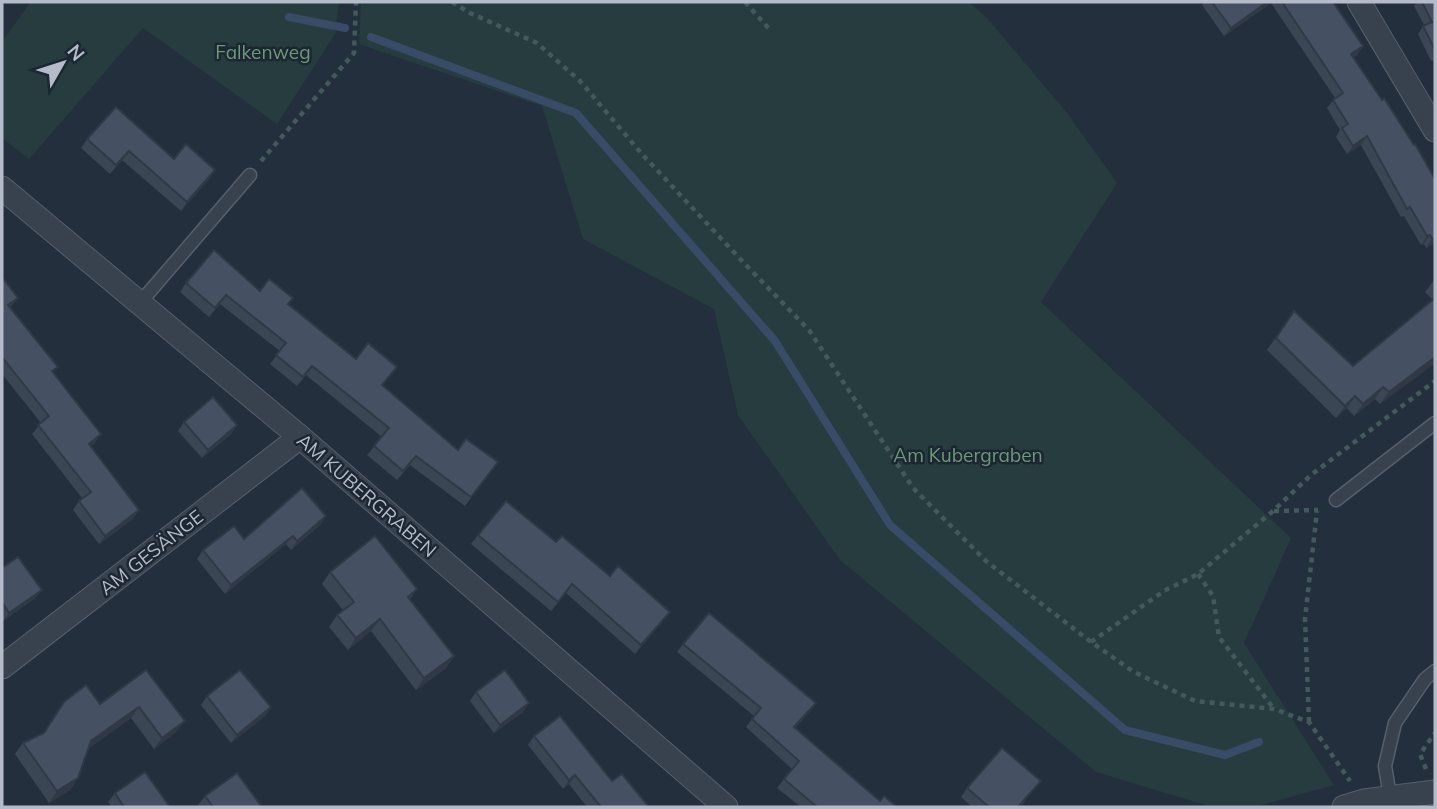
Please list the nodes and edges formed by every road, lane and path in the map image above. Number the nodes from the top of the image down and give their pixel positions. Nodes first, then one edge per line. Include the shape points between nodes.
1 (356, 2) edge
2 (452, 2) edge
3 (745, 2) edge
4 (1359, 2) edge
5 (771, 31) dead end
6 (1435, 130) edge
7 (250, 175) joint
8 (2, 188) edge
9 (139, 304) junction
10 (1435, 381) edge
11 (1435, 423) edge
12 (300, 437) junction
13 (1336, 500) joint
14 (1317, 510) junction
15 (1273, 511) junction
16 (1198, 574) junction
17 (1091, 642) junction
18 (2, 667) edge
19 (1435, 671) edge
20 (1274, 709) junction
21 (1309, 722) junction
22 (1435, 733) edge
23 (1435, 792) edge
24 (1390, 796) junction
25 (1354, 804) edge
26 (726, 807) edge

1 - 7 path via 354,53
2 - 17 path via 537,43 580,81 809,330 913,488 986,561
3 - 5 path
4 - 6 street
7 - 9 lane
8 - 9 street, AM KUBERGRABEN
9 - 12 street, AM KUBERGRABEN
10 - 15 path via 1338,453
11 - 13 lane
12 - 18 street, AM GESÄNGE
12 - 26 street, AM KUBERGRABEN
13 - 14 path
14 - 15 path
14 - 21 path via 1305,619
15 - 16 path
16 - 17 path via 1164,590
16 - 20 path via 1213,597 1219,637
17 - 20 path via 1134,672 1195,701
19 - 24 lane via 1395,723 1385,766
20 - 21 path
21 - 25 path
22 - 23 path via 1420,754
23 - 24 street
24 - 25 street

